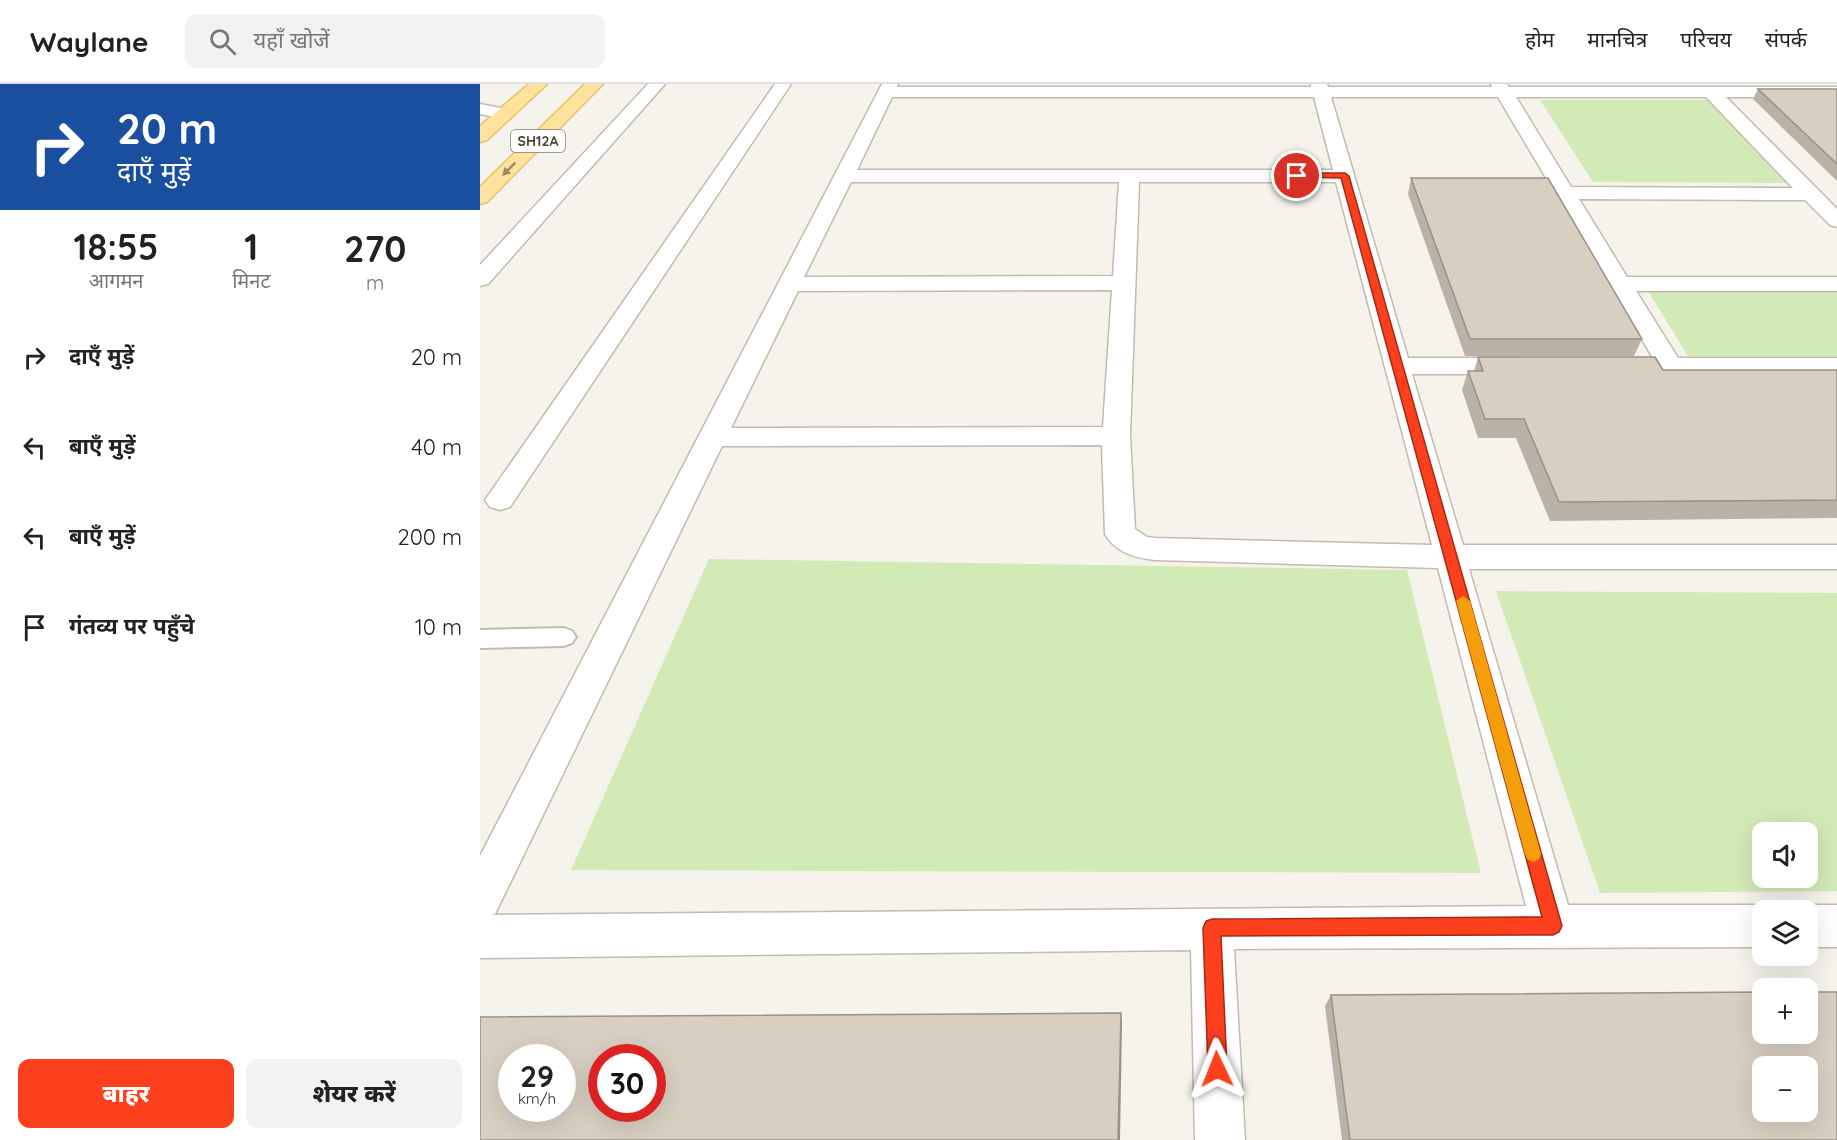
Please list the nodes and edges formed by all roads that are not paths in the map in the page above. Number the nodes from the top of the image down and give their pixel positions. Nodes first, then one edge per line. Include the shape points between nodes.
1 (539, 84) edge
2 (596, 84) edge
3 (657, 84) edge
4 (783, 84) edge
5 (888, 88) edge
6 (995, 88) edge
7 (1166, 88) edge
8 (1320, 88) edge
9 (1502, 88) edge
10 (1711, 92) junction
11 (1837, 92) edge
12 (480, 109) edge
13 (505, 114) junction
14 (480, 136) edge
15 (843, 176) junction
16 (1130, 176) junction
17 (1345, 176) junction
18 (1565, 193) junction
19 (1810, 194) junction
20 (480, 198) edge
21 (1837, 221) edge
22 (480, 279) edge
23 (789, 284) junction
24 (1124, 284) junction
25 (1620, 284) junction
26 (1837, 284) edge
27 (1398, 366) junction
28 (1538, 366) edge
29 (1598, 366) edge
30 (1670, 366) junction
31 (1837, 366) edge
32 (1116, 436) junction
33 (712, 437) junction
34 (500, 500) dead end
35 (1451, 557) junction
36 (1837, 557) edge
37 (564, 637) dead end
38 (480, 639) edge
39 (480, 899) edge
40 (1553, 926) junction
41 (1752, 926) edge
42 (1818, 926) edge
43 (1837, 926) edge
44 (1212, 928) junction
45 (480, 937) edge
46 (1220, 1140) edge

1 - 13 main road, SH12A
2 -> 20 main road, SH12A
3 - 22 street
4 - 34 street
5 - 6 street
5 - 15 street
6 - 7 street
7 - 8 street
8 - 9 street
8 - 17 street
9 - 10 street
9 - 18 street
10 - 11 street
10 - 19 street
12 - 13 street
13 - 14 main road, SH12A
15 - 16 street
15 - 23 street
16 - 17 street
16 - 24 street
17 - 27 street
18 - 19 street
18 - 25 street
19 - 21 street
23 - 24 street
23 - 33 street
24 - 32 street
25 - 26 street
25 - 30 street
27 - 28 street
27 - 35 street
29 - 30 street
30 - 31 street
32 - 33 street
32 - 35 street via 1120,534 1140,547
33 - 39 street
35 - 36 street
35 - 40 street
37 - 38 lane
40 - 41 street
40 - 44 street
42 - 43 street
44 - 45 street
44 - 46 street

